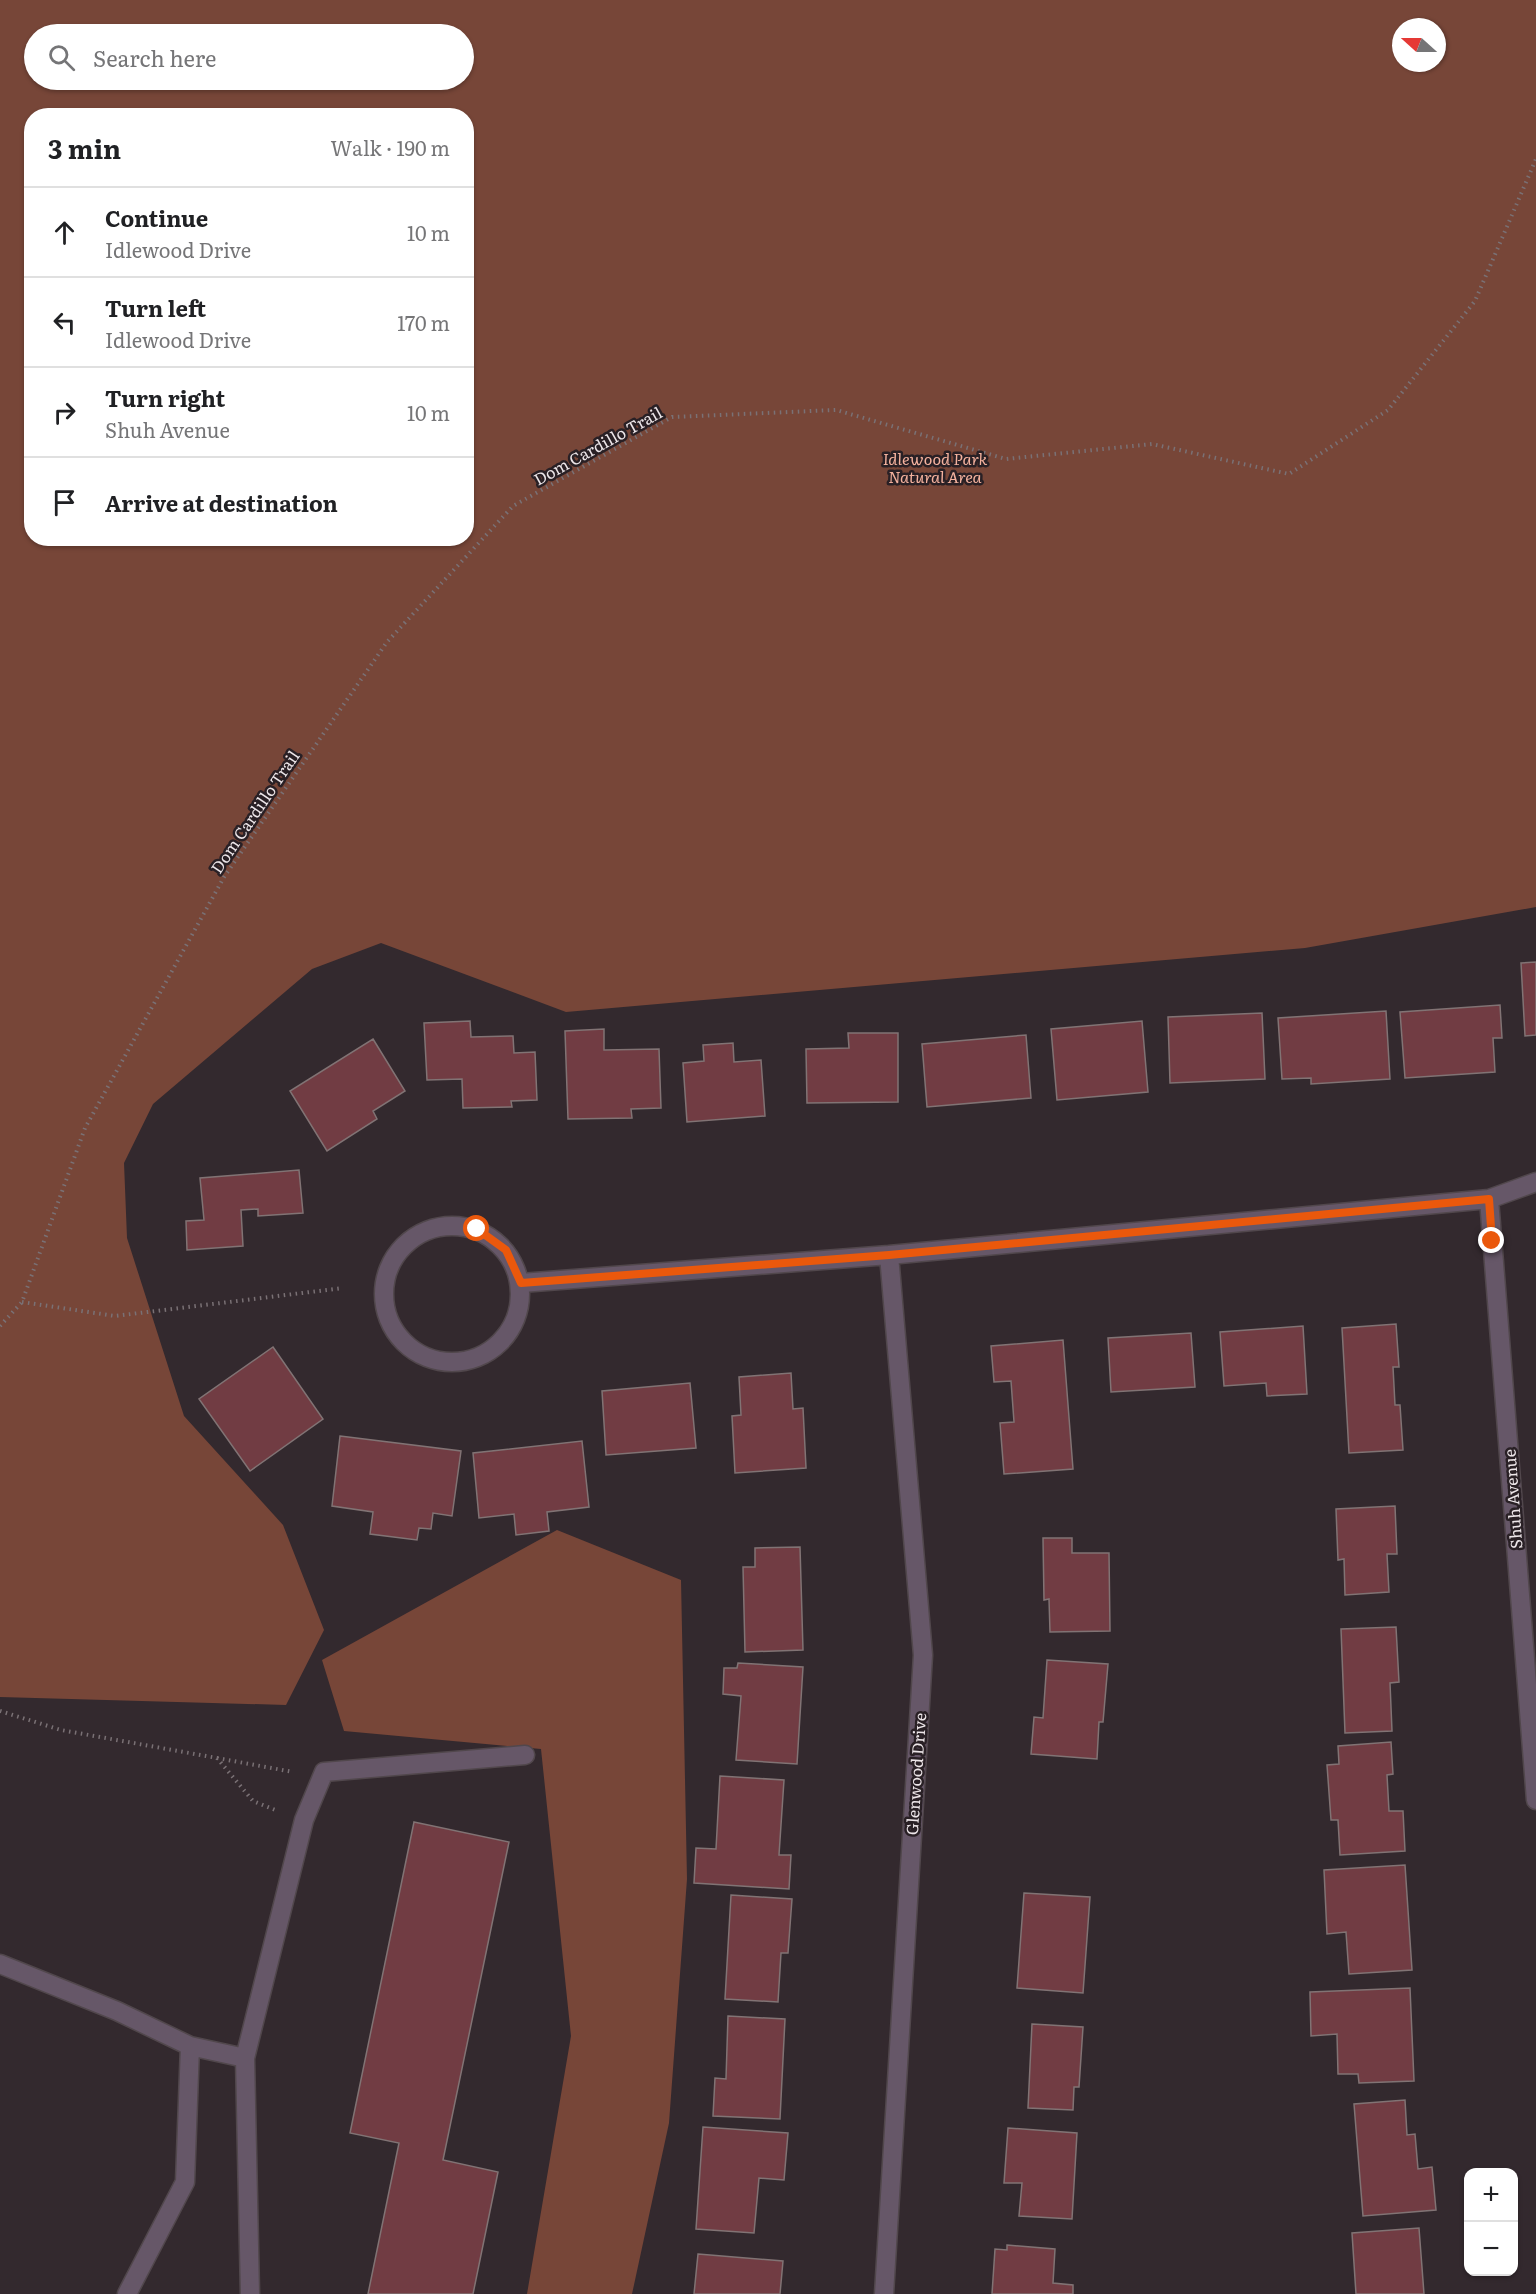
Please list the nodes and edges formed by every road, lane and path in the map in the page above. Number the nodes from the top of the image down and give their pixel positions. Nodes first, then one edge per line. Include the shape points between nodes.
1 (1536, 159) edge
2 (1536, 1182) edge
3 (1489, 1199) junction
4 (889, 1255) junction
5 (521, 1283) junction
6 (343, 1288) dead end
7 (22, 1302) junction
8 (0, 1326) edge
9 (0, 1711) edge
10 (525, 1755) dead end
11 (217, 1758) junction
12 (324, 1772) junction
13 (1536, 1800) edge
14 (304, 1820) junction
15 (0, 1964) edge
16 (190, 2046) junction
17 (245, 2058) junction
18 (127, 2294) edge
19 (250, 2294) edge
20 (884, 2294) edge

1 - 7 path, Dom Cardillo Trail via 1475,301 1388,410 1289,474 1152,444 1006,459 836,410 672,417 513,507 387,642 224,878 85,1128
2 - 3 street
3 - 4 street
3 - 13 street, Shuh Avenue
4 - 5 street
4 - 20 street, Glenwood Drive via 923,1655
5 - 5 street via 506,1250 477,1229 442,1226 409,1240 388,1269 384,1305 399,1338 428,1359 463,1363 496,1348 517,1319
6 - 7 path via 115,1316
7 - 8 path
9 - 11 path via 61,1730
10 - 12 street
11 - 12 path via 297,1773
11 - 14 path via 253,1801
12 - 14 street
14 - 17 street
15 - 16 street
16 - 17 street
16 - 18 street via 185,2182
17 - 19 street

